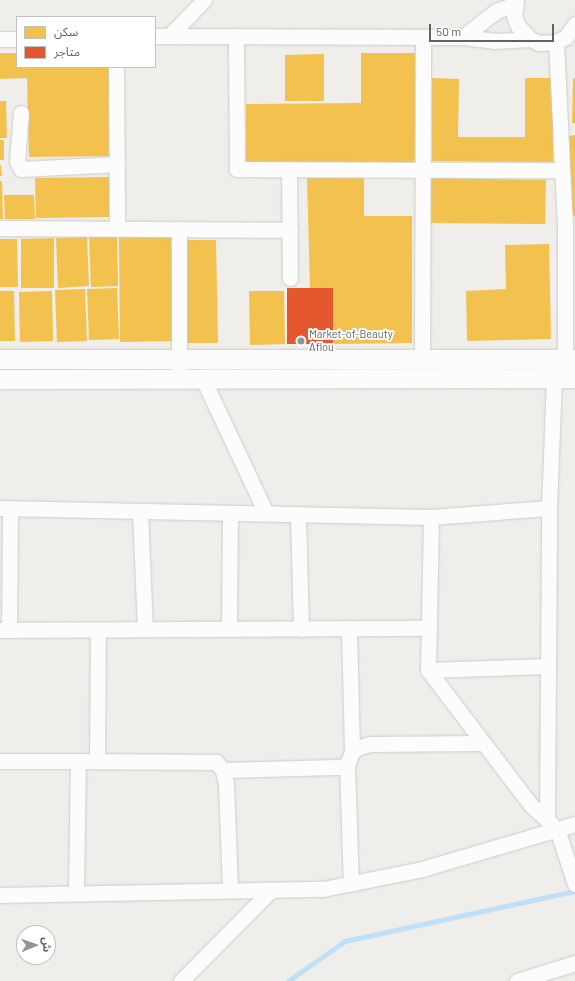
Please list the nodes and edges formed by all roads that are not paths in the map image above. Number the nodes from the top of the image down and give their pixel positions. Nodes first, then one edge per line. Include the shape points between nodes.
1 (204, 0) edge
2 (515, 2) edge
3 (575, 24) edge
4 (162, 36) edge
5 (236, 36) junction
6 (423, 37) junction
7 (463, 37) junction
8 (16, 39) edge
9 (530, 39) junction
10 (0, 40) edge
11 (567, 40) edge
12 (116, 68) edge
13 (21, 113) dead end
14 (116, 164) junction
15 (290, 170) junction
16 (562, 170) junction
17 (422, 171) junction
18 (570, 227) edge
19 (0, 228) edge
20 (117, 229) junction
21 (179, 229) junction
22 (290, 230) junction
23 (290, 278) dead end
24 (0, 359) edge
25 (179, 359) junction
26 (570, 359) edge
27 (422, 360) junction
28 (565, 378) edge
29 (0, 379) edge
30 (179, 379) junction
31 (203, 379) junction
32 (5, 508) edge
33 (549, 508) junction
34 (140, 511) junction
35 (230, 513) junction
36 (266, 513) junction
37 (298, 514) junction
38 (431, 516) junction
39 (349, 628) junction
40 (429, 628) junction
41 (145, 629) junction
42 (229, 629) junction
43 (300, 629) junction
44 (4, 630) edge
45 (98, 630) junction
46 (548, 666) junction
47 (428, 670) junction
48 (482, 743) junction
49 (349, 758) junction
50 (0, 761) edge
51 (78, 761) junction
52 (97, 761) junction
53 (223, 770) junction
54 (575, 824) edge
55 (552, 825) junction
56 (574, 881) edge
57 (352, 884) junction
58 (575, 884) edge
59 (230, 889) junction
60 (271, 890) junction
61 (76, 893) junction
62 (0, 895) edge
63 (575, 963) edge
64 (181, 981) edge
65 (518, 981) edge

1 - 4 street
2 - 7 street via 496,11
2 - 9 street via 518,26
3 - 11 street
4 - 5 street
5 - 6 street
5 - 15 street via 237,169
6 - 7 street
6 - 17 street
7 - 9 street via 494,41
8 - 10 street
9 - 11 street via 539,43
11 - 16 street
12 - 14 street
13 - 14 street via 17,161 21,169
14 - 20 street
15 - 17 street
15 - 22 street
16 - 17 street
16 - 18 street
17 - 27 street
18 - 26 street
19 - 20 street
20 - 21 street
21 - 22 street
21 - 25 street
22 - 23 street
24 - 25 street
25 - 27 street
25 - 30 street
26 - 27 street
26 - 28 street
28 - 31 street
28 - 33 street
29 - 30 street
30 - 31 street
31 - 36 street
32 - 34 street
32 - 44 street
33 - 38 street
33 - 46 street
34 - 35 street
34 - 41 street
35 - 36 street
35 - 42 street
36 - 37 street
37 - 38 street
37 - 43 street
38 - 40 street
39 - 40 street
39 - 43 street
39 - 49 street
40 - 47 street
41 - 42 street
41 - 45 street
42 - 43 street
44 - 45 street
45 - 52 street
46 - 47 street
46 - 55 street
47 - 48 street
48 - 49 street via 370,744
48 - 55 street via 531,805
49 - 53 street via 337,767
49 - 57 street
50 - 51 street
51 - 52 street
51 - 61 street
52 - 53 street via 216,762
53 - 59 street via 226,784
54 - 55 street
55 - 56 street
55 - 57 street via 422,869
56 - 58 street
57 - 60 street via 323,889
59 - 60 street
59 - 61 street
60 - 64 street
61 - 62 street
63 - 65 street

